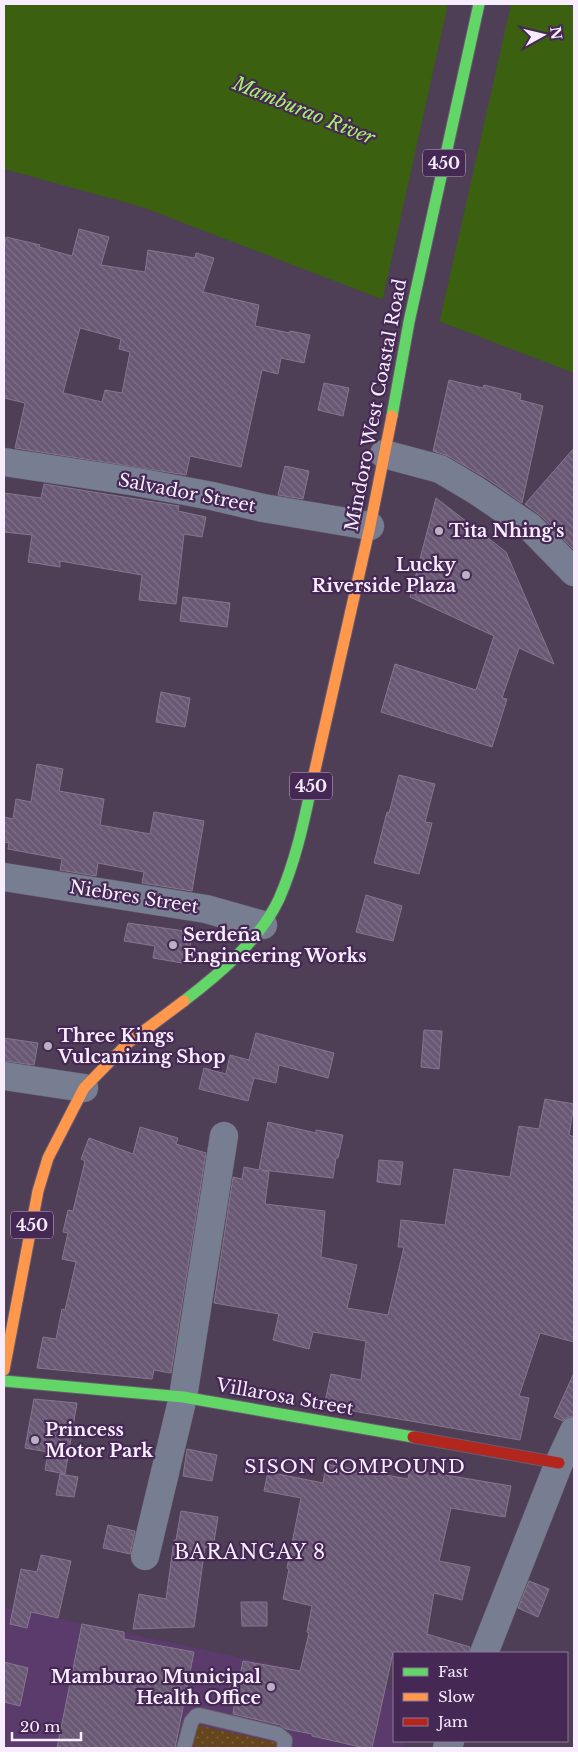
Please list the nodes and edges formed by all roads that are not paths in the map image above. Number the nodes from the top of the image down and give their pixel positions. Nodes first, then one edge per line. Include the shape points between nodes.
1 (480, 4) edge
2 (384, 454) junction
3 (4, 462) edge
4 (370, 526) junction
5 (574, 572) edge
6 (4, 877) edge
7 (264, 925) junction
8 (4, 1076) edge
9 (84, 1088) junction
10 (224, 1136) dead end
11 (4, 1370) edge
12 (4, 1381) edge
13 (183, 1397) junction
14 (574, 1431) edge
15 (559, 1463) junction
16 (144, 1556) dead end
17 (484, 1652) edge
18 (184, 1748) edge
19 (284, 1748) edge

1 - 2 main road, Mindoro West Coastal Road / 450 via 409,322
2 - 4 main road, Mindoro West Coastal Road / 450
2 - 5 street via 440,468 530,527
3 - 4 street, Salvador Street via 147,484
4 - 7 main road, Mindoro West Coastal Road / 450 via 304,820 288,876
6 - 7 street, Niebres Street via 206,908
7 - 9 main road, Mindoro West Coastal Road / 450 via 229,964 129,1042
8 - 9 street
9 - 11 main road, Mindoro West Coastal Road / 450 via 48,1158 38,1191
10 - 13 street
12 - 13 main road, Villarosa Street
13 - 15 main road, Villarosa Street
13 - 16 street
14 - 15 street
15 - 17 street
18 - 19 lane via 191,1722 200,1716 278,1734 285,1740

